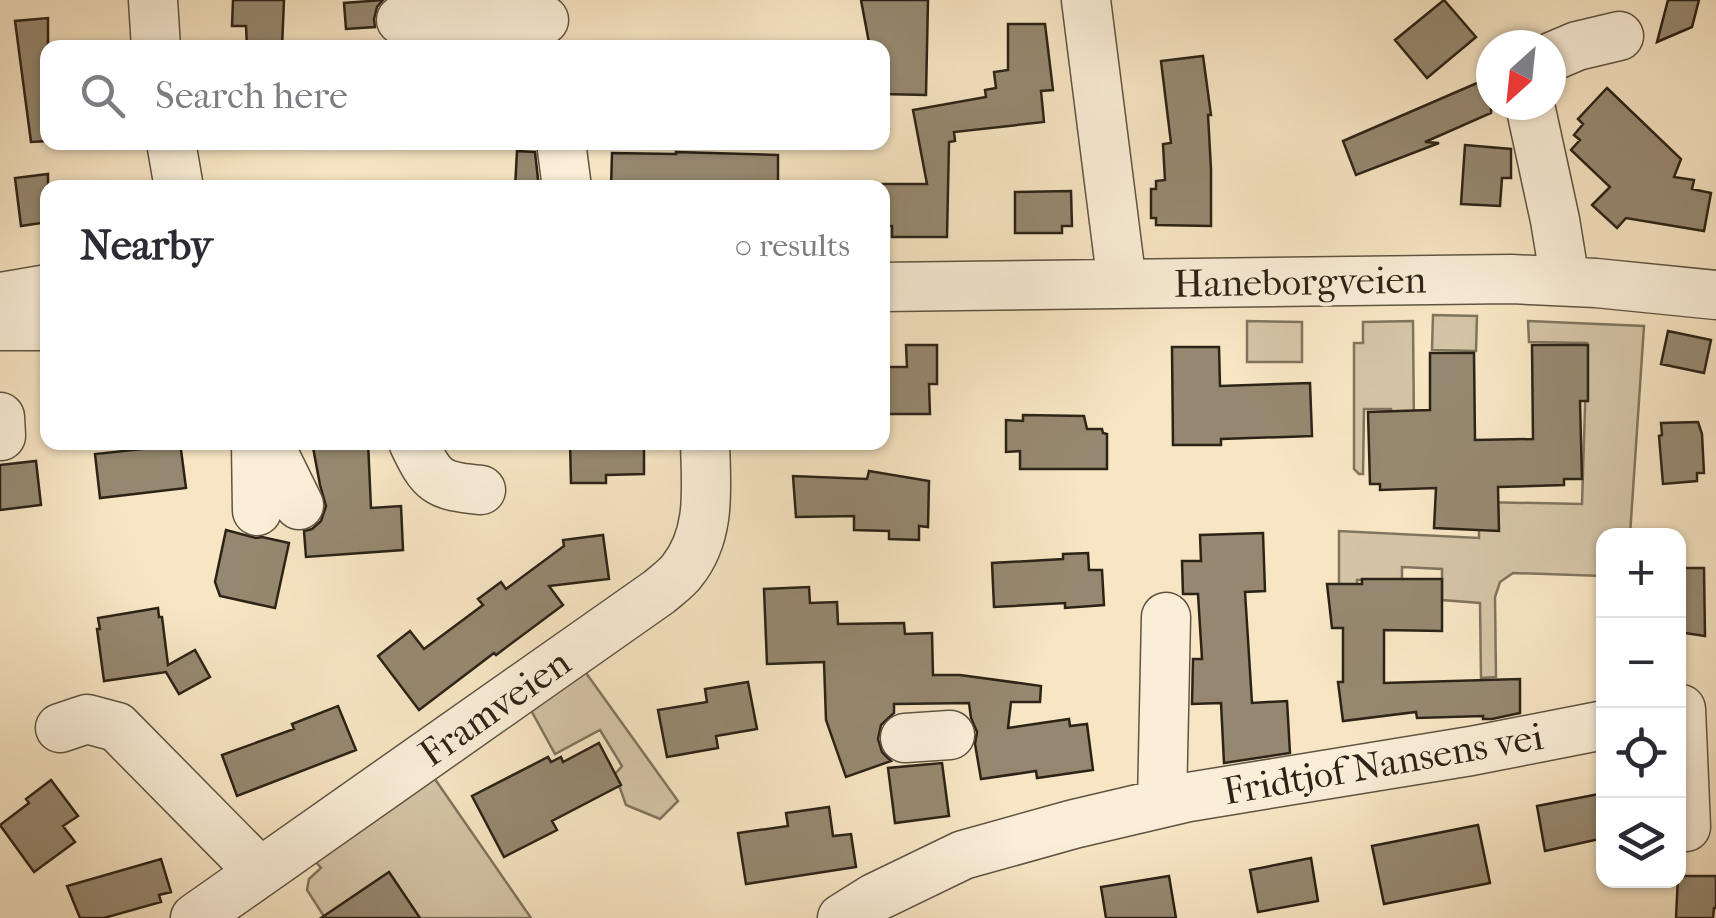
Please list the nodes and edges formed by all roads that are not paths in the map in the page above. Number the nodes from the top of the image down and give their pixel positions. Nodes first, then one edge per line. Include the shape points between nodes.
1 (152, 0) edge
2 (1086, 0) edge
3 (401, 20) dead end
4 (544, 22) edge
5 (1620, 36) dead end
6 (155, 40) edge
7 (1566, 51) edge
8 (1533, 120) edge
9 (172, 150) edge
10 (562, 150) edge
11 (178, 180) edge
12 (566, 180) edge
13 (1565, 281) junction
14 (1122, 284) junction
15 (890, 287) edge
16 (40, 290) edge
17 (1716, 296) edge
18 (0, 297) edge
19 (0, 326) edge
20 (40, 326) edge
21 (0, 417) edge
22 (0, 436) edge
23 (259, 450) edge
24 (269, 450) edge
25 (417, 450) edge
26 (705, 450) edge
27 (480, 490) dead end
28 (1166, 616) dead end
29 (1692, 706) edge
30 (1596, 727) edge
31 (60, 728) dead end
32 (1162, 803) junction
33 (1686, 827) dead end
34 (260, 872) junction
35 (195, 918) edge
36 (842, 918) edge

1 - 6 street
2 - 14 street
3 - 4 street
5 - 7 street
8 - 13 street
9 - 11 street
10 - 12 street
13 - 14 street, Haneborgveien
13 - 17 street, Haneborgveien
14 - 15 street, Haneborgveien
16 - 18 street
19 - 20 street
21 - 22 street
23 - 24 street via 278,508
25 - 27 street via 430,475 450,487
26 - 34 street, Framveien via 705,521 682,572
28 - 32 street
29 - 33 street
30 - 32 street, Fridtjof Nansens vei
31 - 34 street via 87,719 117,727
32 - 36 street, Fridtjof Nansens vei via 963,856
34 - 35 street, Framveien

